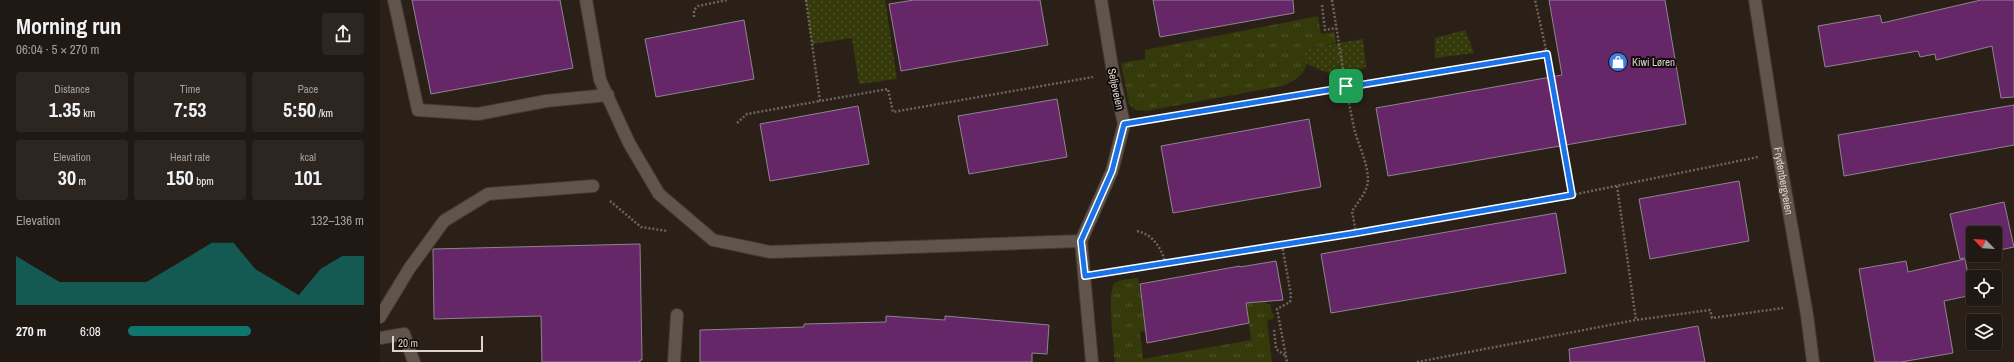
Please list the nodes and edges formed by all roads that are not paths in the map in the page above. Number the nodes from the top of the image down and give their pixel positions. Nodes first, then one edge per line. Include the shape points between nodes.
1 (394, 0) edge
2 (586, 0) edge
3 (1101, 0) edge
4 (1755, 0) edge
5 (608, 95) junction
6 (592, 186) road end
7 (1081, 241) junction
8 (677, 315) dead end
9 (380, 317) edge
10 (380, 338) edge
11 (414, 362) edge
12 (674, 362) edge
13 (1092, 362) edge
14 (1813, 362) edge

1 - 5 street via 418,110 478,114 546,101
2 - 5 street via 600,80
3 - 7 street, Seljeveien via 1112,73 1124,124 1112,171
4 - 14 street, Frydenbergveien
5 - 7 street via 629,143 659,194 713,240 770,252
6 - 9 street via 488,194 444,221 409,269
7 - 13 street
8 - 12 street
10 - 11 street via 404,334

